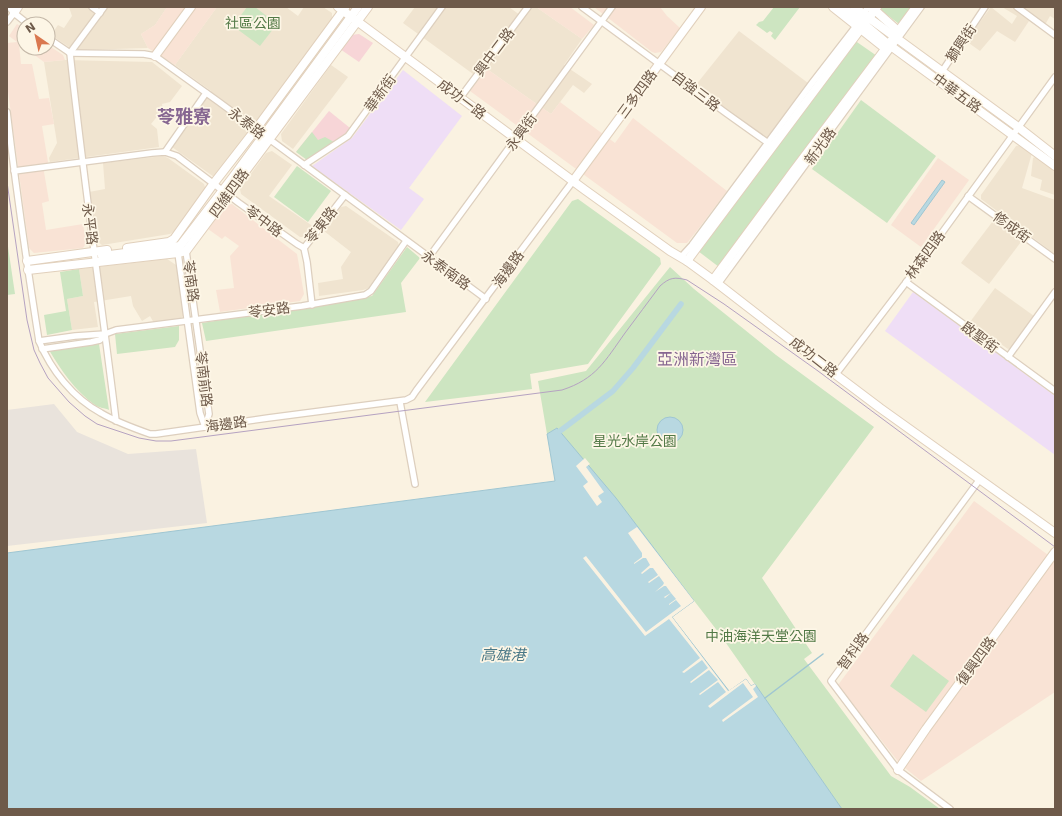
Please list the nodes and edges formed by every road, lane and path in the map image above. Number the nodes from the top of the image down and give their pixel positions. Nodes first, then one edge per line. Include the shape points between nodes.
1 (92, 7) edge
2 (104, 7) edge
3 (191, 7) edge
4 (358, 7) edge
5 (368, 7) edge
6 (442, 7) edge
7 (528, 7) edge
8 (582, 7) edge
9 (612, 7) edge
10 (701, 7) edge
11 (833, 7) edge
12 (842, 7) edge
13 (854, 7) edge
14 (916, 7) edge
15 (921, 7) edge
16 (985, 7) edge
17 (1016, 7) edge
18 (342, 8) edge
19 (12, 10) edge
20 (100, 13) junction
21 (866, 16) edge
22 (354, 19) junction
23 (7, 22) edge
24 (602, 22) junction
25 (897, 36) junction
26 (1055, 36) edge
27 (56, 43) edge
28 (889, 47) junction
29 (70, 53) junction
30 (155, 56) junction
31 (406, 57) junction
32 (659, 64) junction
33 (939, 75) junction
34 (1055, 77) edge
35 (206, 93) junction
36 (460, 98) junction
37 (7, 112) edge
38 (256, 129) junction
39 (1015, 131) junction
40 (266, 137) junction
41 (516, 139) junction
42 (770, 145) junction
43 (166, 152) junction
44 (1055, 156) edge
45 (82, 161) junction
46 (304, 165) junction
47 (1055, 166) edge
48 (14, 171) junction
49 (573, 181) junction
50 (214, 183) junction
51 (226, 192) junction
52 (345, 195) junction
53 (968, 196) junction
54 (174, 239) junction
55 (406, 241) junction
56 (304, 248) junction
57 (181, 250) junction
58 (95, 257) junction
59 (429, 257) junction
60 (684, 259) junction
61 (1055, 259) edge
62 (27, 266) junction
63 (716, 282) junction
64 (906, 282) junction
65 (1055, 292) edge
66 (486, 299) junction
67 (312, 305) junction
68 (196, 319) junction
69 (188, 320) junction
70 (105, 334) junction
71 (39, 341) junction
72 (42, 349) junction
73 (1008, 357) junction
74 (836, 374) junction
75 (1055, 391) edge
76 (400, 402) junction
77 (116, 421) junction
78 (205, 427) junction
79 (980, 479) junction
80 (415, 484) dead end
81 (1055, 533) edge
82 (1055, 552) edge
83 (898, 770) junction
84 (950, 809) edge

1 - 20 street
2 - 20 street
3 - 30 street
4 - 22 street, 四維四路
5 - 22 street, 四維四路
6 - 31 street, 華新街
7 - 36 street, 興中二路
8 - 24 street, 自強三路
9 - 24 street, 永興街
10 - 32 street, 三多四路
11 - 21 street
12 - 21 street
13 - 21 street
14 - 25 street, 新光路
15 - 25 street, 新光路
16 - 33 street, 獅興街
17 - 26 street
18 - 22 street
18 - 38 street, 四維四路
19 - 23 street
20 - 29 street
21 - 25 street, 中華五路
21 - 28 street, 中華五路
21 - 42 street
22 - 31 street, 成功一路
22 - 40 street, 四維四路
24 - 32 street, 自強三路
24 - 41 street, 永興街
25 - 28 street, 新光路
25 - 33 street, 中華五路
27 - 29 street
28 - 33 street, 中華五路
28 - 63 street, 新光路 via 792,173
29 - 30 street, 永泰路
29 - 45 street, 永平路
30 - 35 street, 永泰路
31 - 36 street, 成功一路
31 - 46 street, 華新街 via 348,136
32 - 42 street, 自強三路
32 - 49 street, 三多四路
33 - 39 street, 中華五路
34 - 39 street, 林森四路
35 - 38 street, 永泰路
35 - 43 street
36 - 41 street, 成功一路
37 - 48 street, 海邊路
38 - 40 street, 永泰路
38 - 50 street, 四維四路
39 - 44 street, 中華五路
39 - 47 street, 中華五路
39 - 53 street, 林森四路
40 - 46 street, 永泰路
40 - 51 street, 四維四路
41 - 49 street, 成功一路
41 - 59 street, 永興街
42 - 60 street
43 - 45 street
43 - 50 street, 苓中路 via 177,156
45 - 48 street
45 - 58 street, 永平路
46 - 52 street, 永泰路
48 - 62 street, 海邊路
49 - 60 street, 成功二路
49 - 66 street, 海邊路
50 - 51 street, 苓中路
50 - 54 street, 四維四路
51 - 56 street, 苓中路
51 - 57 street, 四維四路
52 - 55 street, 永泰路
52 - 56 street, 苓東路
53 - 61 street, 修成街
53 - 64 street, 林森四路
54 - 57 street, 苓南路
54 - 58 street
55 - 59 street, 永泰南路
55 - 67 street, 苓安路 via 371,291 364,295
56 - 67 street, 苓東路
57 - 58 street
57 - 68 street, 苓南路
57 - 69 street, 苓南路
58 - 62 street
58 - 70 street, 永平路
59 - 66 street, 永泰南路
60 - 63 street, 成功二路
62 - 71 street, 海邊路
63 - 74 street, 成功二路
64 - 73 street, 啟聖街
64 - 74 street, 林森四路
65 - 73 street
66 - 76 street, 海邊路 via 412,397
67 - 68 street, 苓安路
68 - 69 street, 苓安路
68 - 78 street, 苓南前路 via 208,414
69 - 70 street, 苓安路 via 116,330
69 - 78 street, 苓南前路 via 200,413
70 - 71 street, 苓安路
70 - 72 street, 苓安路 via 100,340
70 - 77 street, 永平路
71 - 72 street, 海邊路
72 - 77 street, 海邊路 via 74,393 86,404
73 - 75 street, 啟聖街
74 - 79 street, 成功二路
76 - 78 street, 海邊路
76 - 80 street
77 - 78 street, 海邊路 via 150,434
79 - 81 street, 成功二路
79 - 83 street, 智科路 via 831,681
82 - 83 street, 復興四路
83 - 84 street, 智科路

